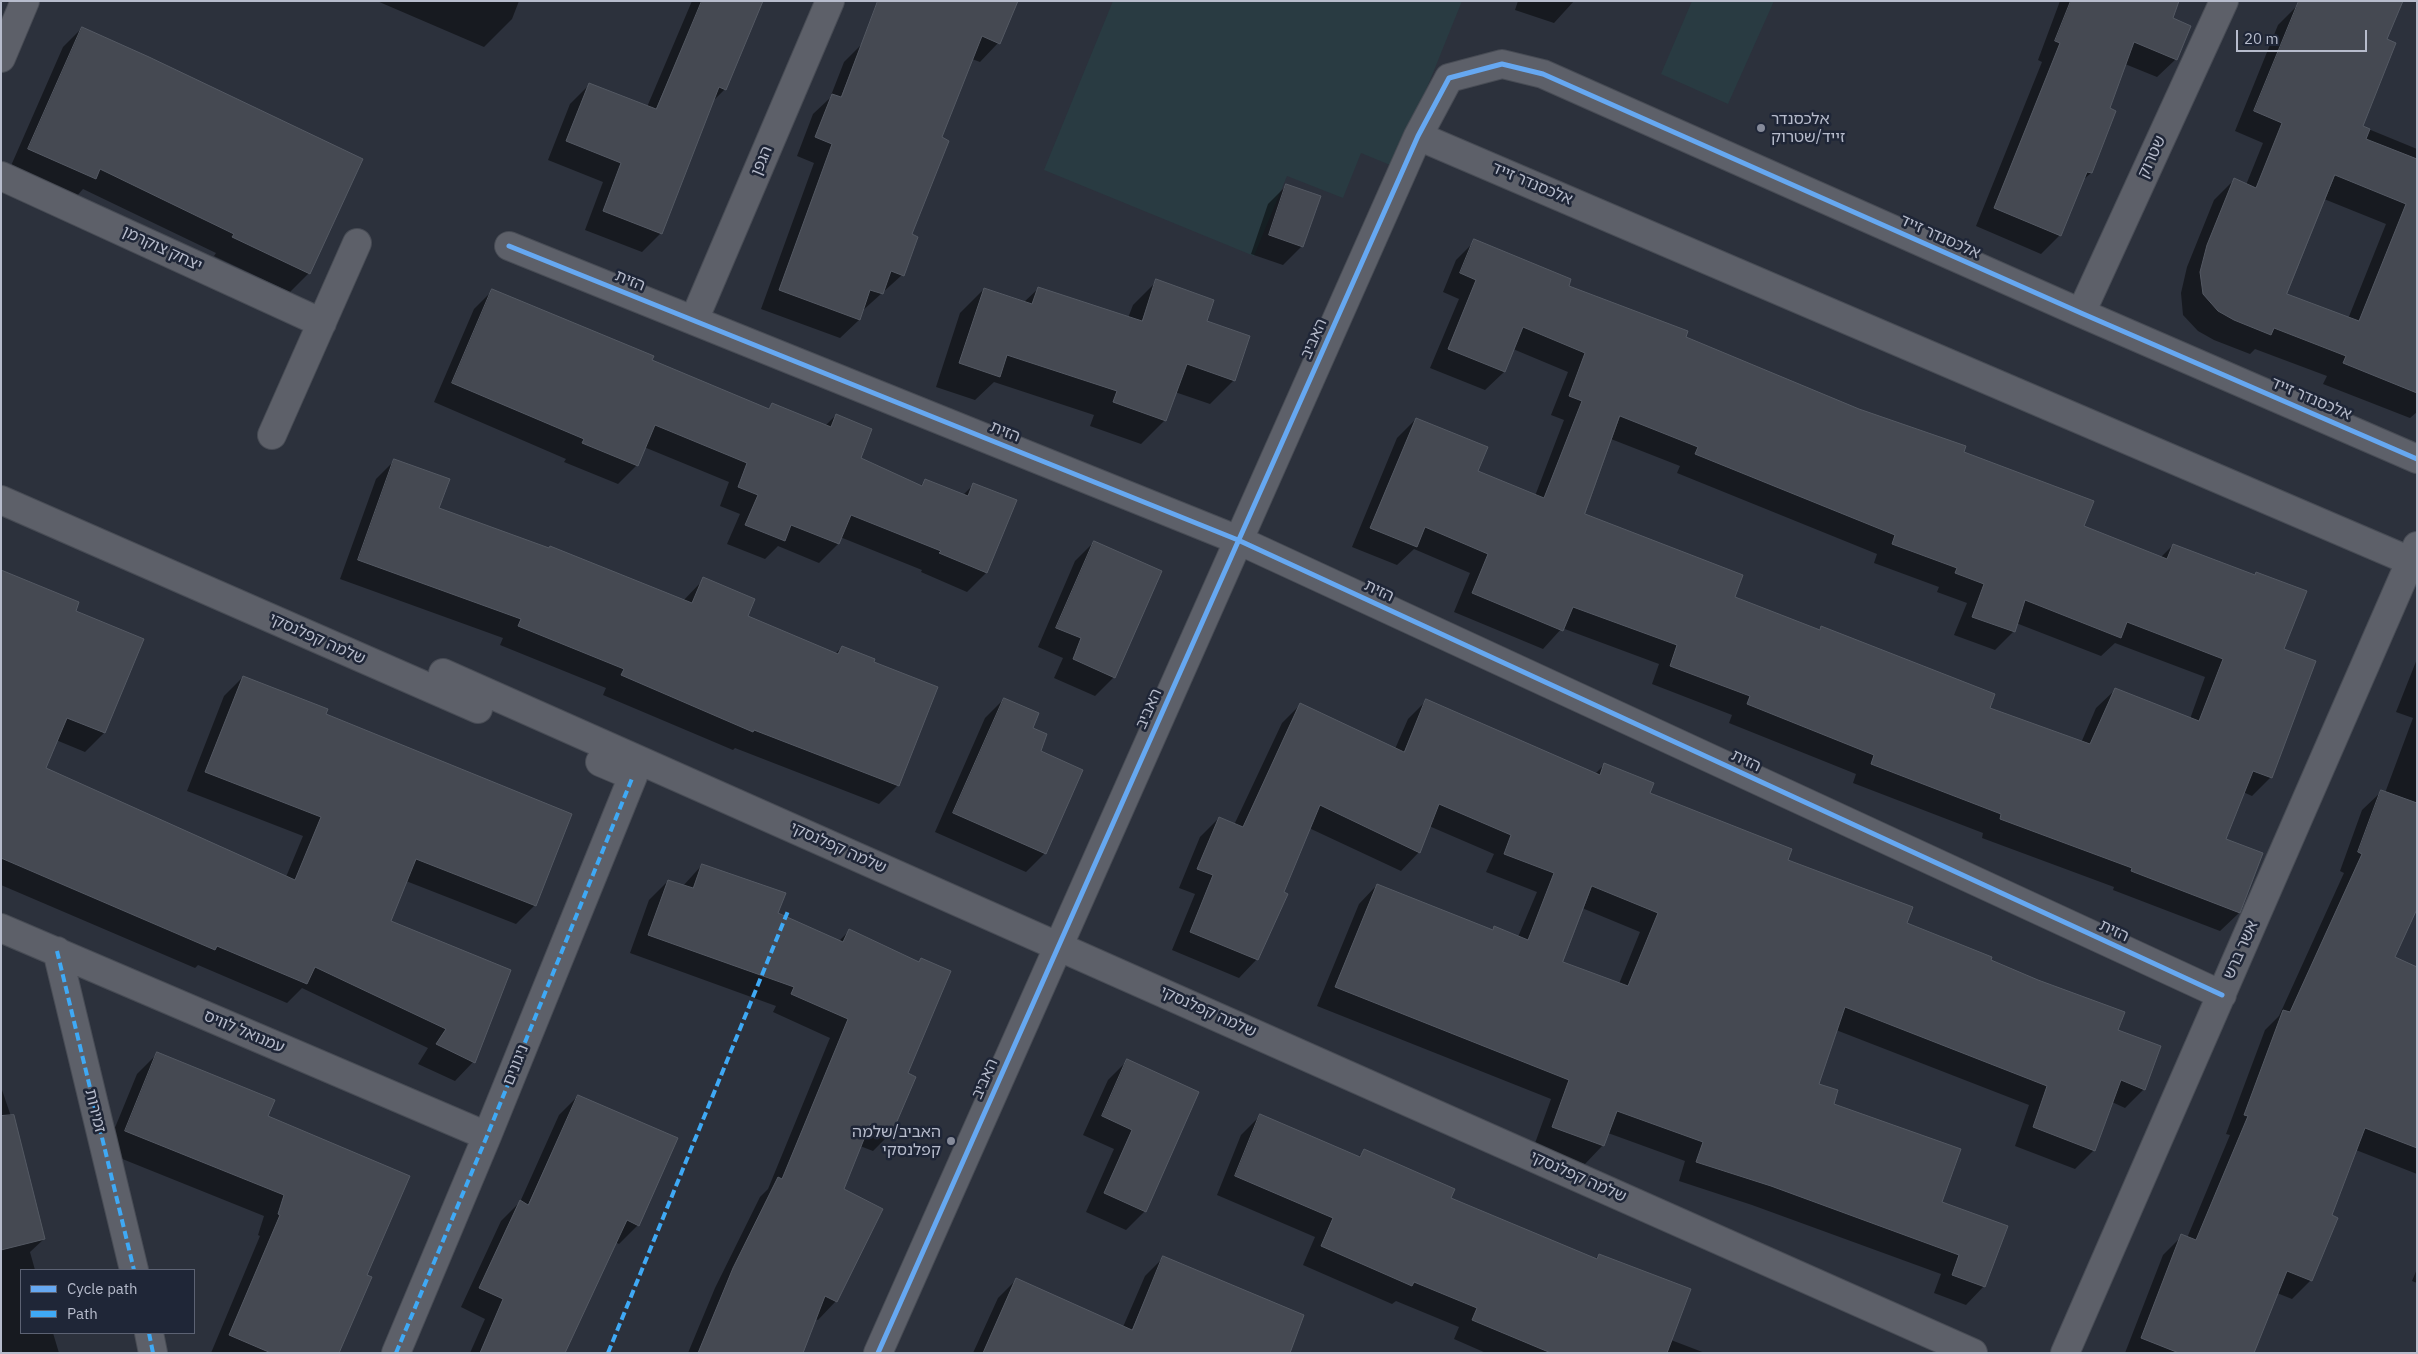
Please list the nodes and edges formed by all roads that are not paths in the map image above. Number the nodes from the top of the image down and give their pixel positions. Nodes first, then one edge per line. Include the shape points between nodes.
1 (830, 1) edge
2 (2224, 1) edge
3 (16, 5) edge
4 (1, 58) edge
5 (1449, 78) joint
6 (1418, 136) junction
7 (1, 176) edge
8 (356, 243) dead end
9 (509, 246) dead end
10 (2081, 313) junction
11 (694, 320) junction
12 (322, 323) junction
13 (272, 435) dead end
14 (2417, 459) edge
15 (1, 500) edge
16 (1238, 540) junction
17 (2414, 557) edge
18 (443, 673) dead end
19 (632, 776) joint
20 (1, 928) edge
21 (1058, 945) junction
22 (57, 951) junction
23 (2222, 995) junction
24 (487, 1136) junction
25 (134, 1269) edge
26 (149, 1334) edge
27 (153, 1353) edge
28 (396, 1353) edge
29 (878, 1353) edge
30 (1973, 1353) edge
31 (2065, 1353) edge

1 - 11 street, הגפן
2 - 10 street, שטרוק
3 - 4 street
5 - 6 street, האביב
5 - 10 street, אלכסנדר זייד via 1502,64 1543,74
6 - 16 street, האביב
6 - 17 street, אלכסנדר זייד
7 - 12 street, יצחק צוקרמן
8 - 12 street
9 - 11 street, הזית
10 - 14 street, אלכסנדר זייד
11 - 16 street, הזית
12 - 13 street
15 - 19 street, שלמה קפלנסקי
16 - 21 street, האביב
16 - 23 street, הזית
17 - 23 street, אשר ברש
18 - 21 street, שלמה קפלנסקי
19 - 24 street, ניגונים
20 - 22 street, עמנואל לוויס
21 - 29 street, האביב
21 - 30 street, שלמה קפלנסקי
22 - 24 street, עמנואל לוויס
22 - 25 street, זמירות
23 - 31 street, אשר ברש
24 - 28 street, ניגונים
26 - 27 street

